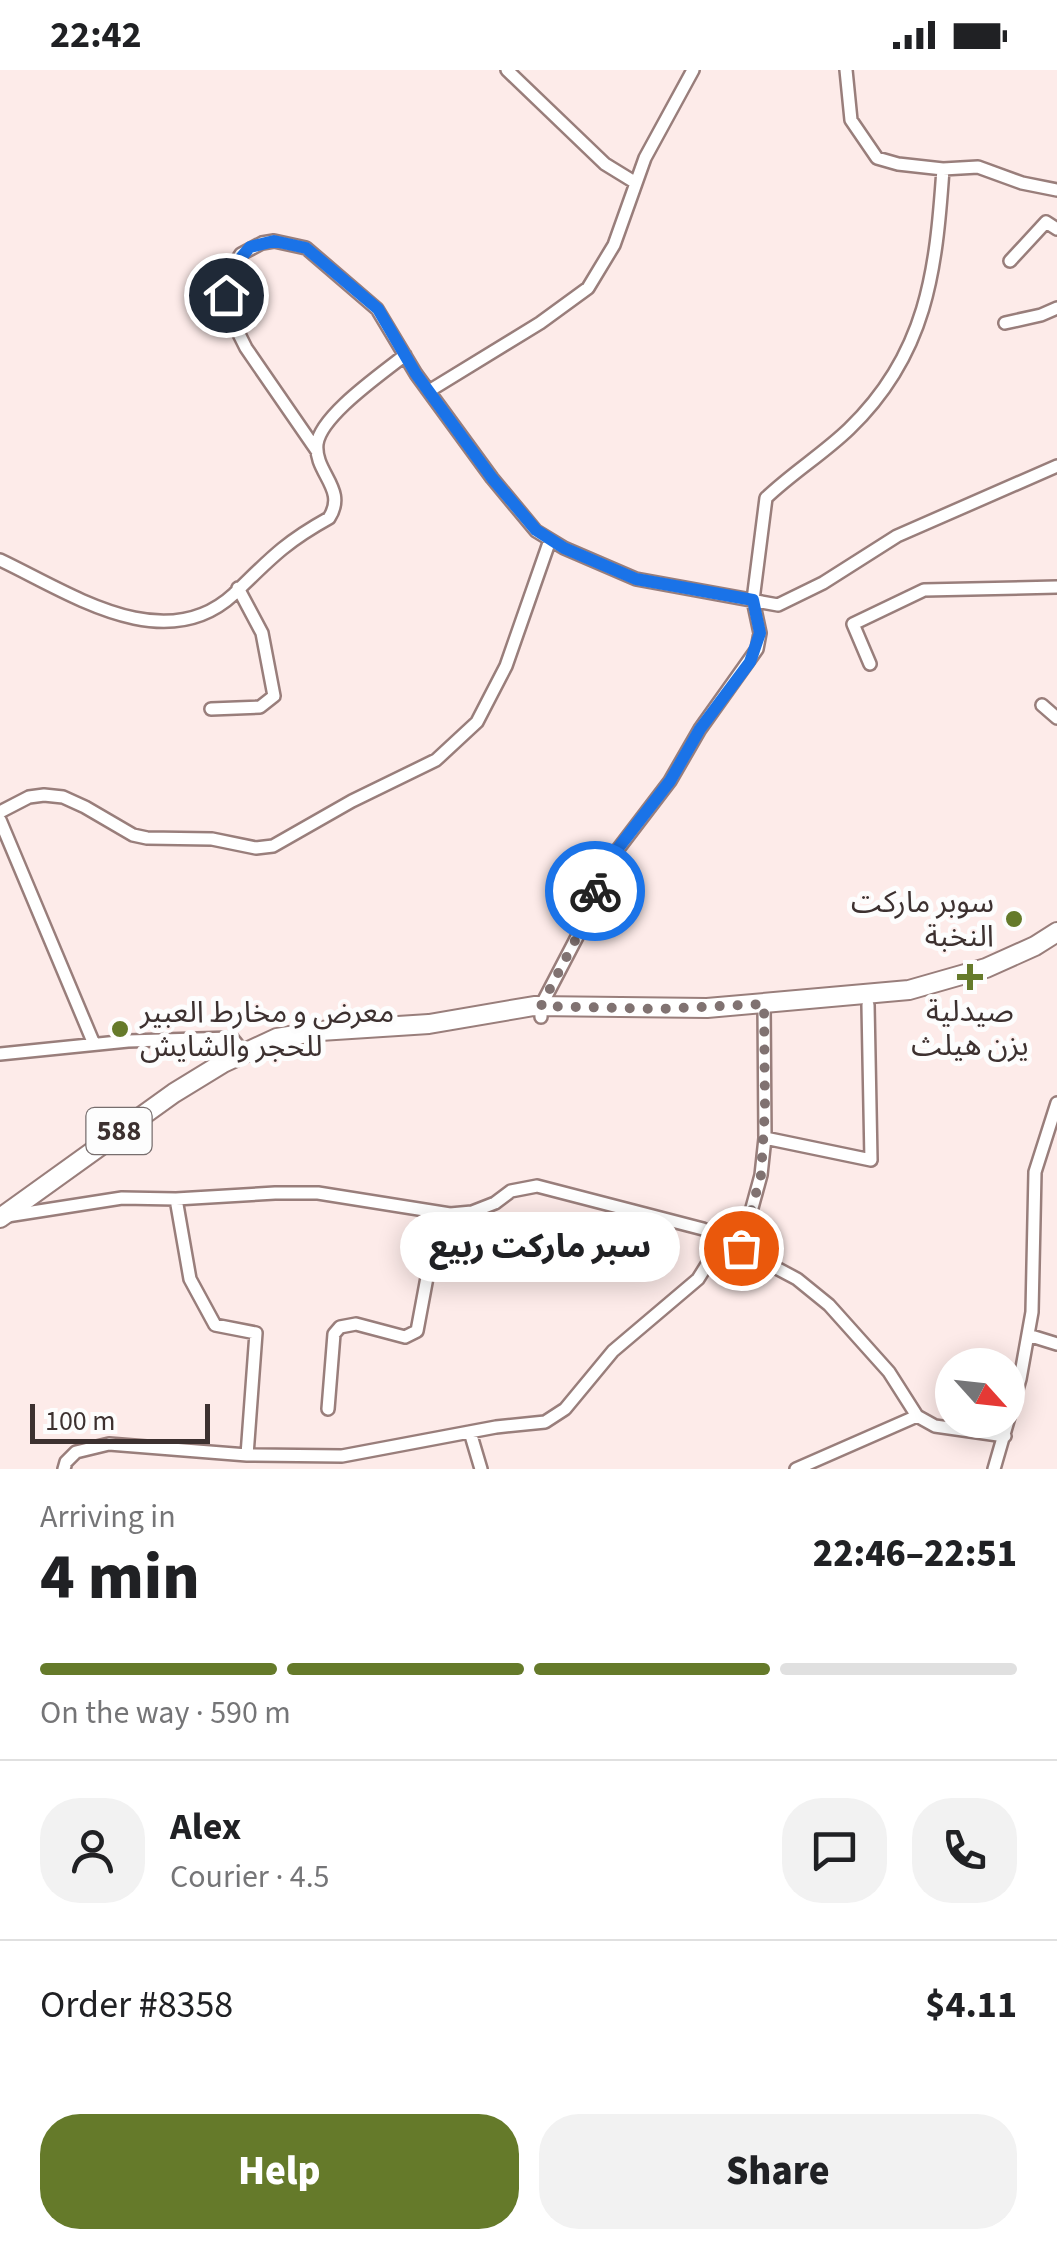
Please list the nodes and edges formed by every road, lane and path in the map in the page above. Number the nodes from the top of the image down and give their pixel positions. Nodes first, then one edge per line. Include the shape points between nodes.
1 (507, 70) edge
2 (693, 70) edge
3 (846, 70) edge
4 (944, 169) junction
5 (636, 183) junction
6 (1057, 190) edge
7 (1057, 229) edge
8 (1010, 261) dead end
9 (1057, 308) edge
10 (1006, 323) dead end
11 (404, 355) junction
12 (430, 391) junction
13 (318, 451) junction
14 (1057, 466) edge
15 (550, 540) junction
16 (0, 560) edge
17 (1057, 587) edge
18 (238, 588) junction
19 (753, 600) junction
20 (870, 664) dead end
21 (1042, 704) dead end
22 (211, 708) dead end
23 (1057, 718) edge
24 (0, 812) edge
25 (0, 820) edge
26 (1057, 932) edge
27 (1057, 944) edge
28 (868, 1005) junction
29 (764, 1009) junction
30 (541, 1012) junction
31 (94, 1044) junction
32 (244, 1053) junction
33 (0, 1054) edge
34 (1057, 1103) edge
35 (764, 1138) junction
36 (176, 1199) junction
37 (439, 1214) junction
38 (2, 1217) edge
39 (723, 1239) junction
40 (741, 1248) junction
41 (1028, 1335) junction
42 (1057, 1344) edge
43 (1025, 1348) edge
44 (328, 1409) dead end
45 (917, 1416) junction
46 (935, 1426) edge
47 (470, 1432) junction
48 (1004, 1438) edge
49 (247, 1455) junction
50 (64, 1469) edge
51 (481, 1469) edge
52 (796, 1469) edge
53 (994, 1469) edge

1 - 5 street via 605,164
2 - 5 street
3 - 4 street via 851,120 876,158
4 - 6 street via 978,167
4 - 19 street via 938,252 912,343 851,427 766,498
5 - 12 street via 614,245 588,288
7 - 8 street via 1046,222
9 - 10 street
11 - 12 street
11 - 13 street via 334,418
11 - 13 street via 378,309 306,248 274,241 241,254 229,272 227,310
12 - 15 street via 492,478
13 - 18 street via 336,498 333,512
14 - 19 street via 898,536 794,600
15 - 19 street via 636,579
15 - 24 street via 506,666 477,722 436,760 272,846 148,838 44,795
16 - 18 street via 92,604 157,623 195,616
17 - 20 street via 924,590 853,624
18 - 22 street via 262,633 274,696 260,707
19 - 30 street via 760,633 750,662 609,860
21 - 23 street
25 - 31 street
26 - 29 main road via 950,981
27 - 28 main road via 994,976
28 - 29 main road
28 - 35 street via 871,1160
29 - 30 main road
29 - 35 street
30 - 32 main road
31 - 32 street via 232,1038
31 - 33 street
32 - 38 main road, 588 via 174,1093
34 - 41 street via 1035,1172
35 - 40 street
36 - 37 street via 318,1193
36 - 38 street via 122,1198
36 - 49 street via 190,1278 215,1324 256,1333
37 - 39 street via 472,1212 537,1186
37 - 44 street via 417,1331 405,1337 340,1326
39 - 40 street
39 - 47 street via 698,1279 613,1352 557,1416
40 - 45 street via 830,1305 889,1372
41 - 42 street
41 - 43 street
45 - 46 street
45 - 52 street
47 - 49 street via 342,1456
47 - 51 street
48 - 53 street
49 - 50 street via 109,1444 76,1452

